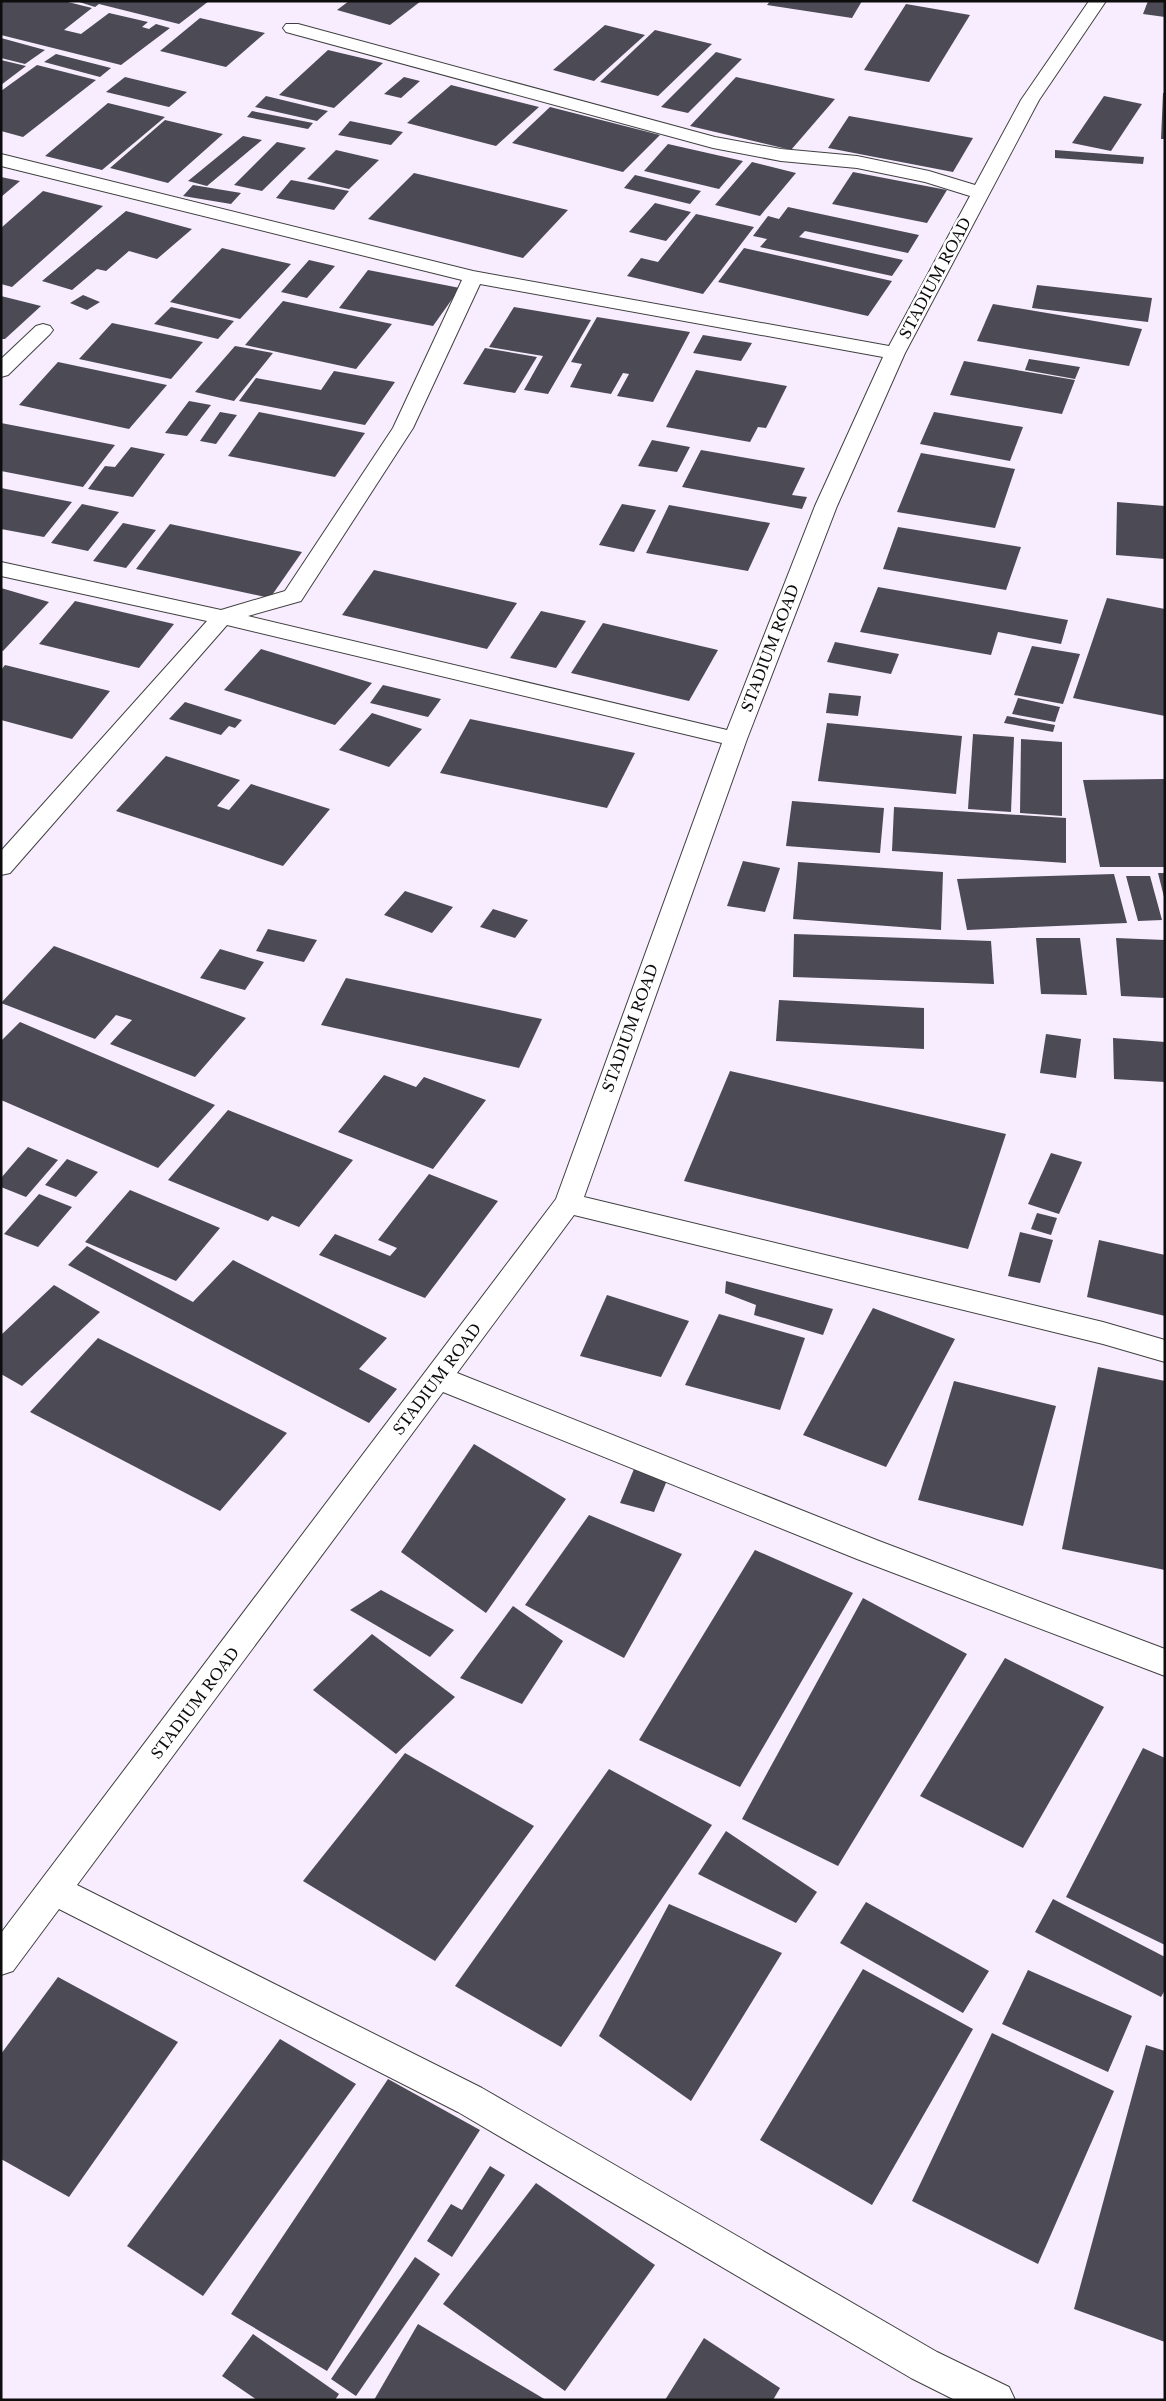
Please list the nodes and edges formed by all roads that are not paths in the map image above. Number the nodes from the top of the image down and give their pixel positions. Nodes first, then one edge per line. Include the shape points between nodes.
1 (1098, 1) edge
2 (292, 28) dead end
3 (1, 160) edge
4 (981, 192) junction
5 (473, 277) junction
6 (43, 330) dead end
7 (894, 353) junction
8 (1, 371) edge
9 (1, 569) edge
10 (222, 617) junction
11 (735, 739) junction
12 (1, 867) edge
13 (568, 1203) junction
14 (1165, 1351) edge
15 (438, 1378) junction
16 (1165, 1663) edge
17 (55, 1891) junction
18 (1, 1960) edge
19 (996, 2400) edge

1 - 4 street, STADIUM ROAD via 1030,100
2 - 4 street via 713,142 780,155 857,162
3 - 5 street
4 - 7 street, STADIUM ROAD
5 - 7 street
5 - 10 street via 402,428 293,596
6 - 8 street
7 - 11 street, STADIUM ROAD via 826,506
9 - 10 street
10 - 11 street
10 - 12 street
11 - 13 street, STADIUM ROAD
13 - 14 street
13 - 15 street, STADIUM ROAD
15 - 16 street via 877,1553
15 - 17 street, STADIUM ROAD
17 - 18 street, STADIUM ROAD
17 - 19 street via 470,2100 924,2365

